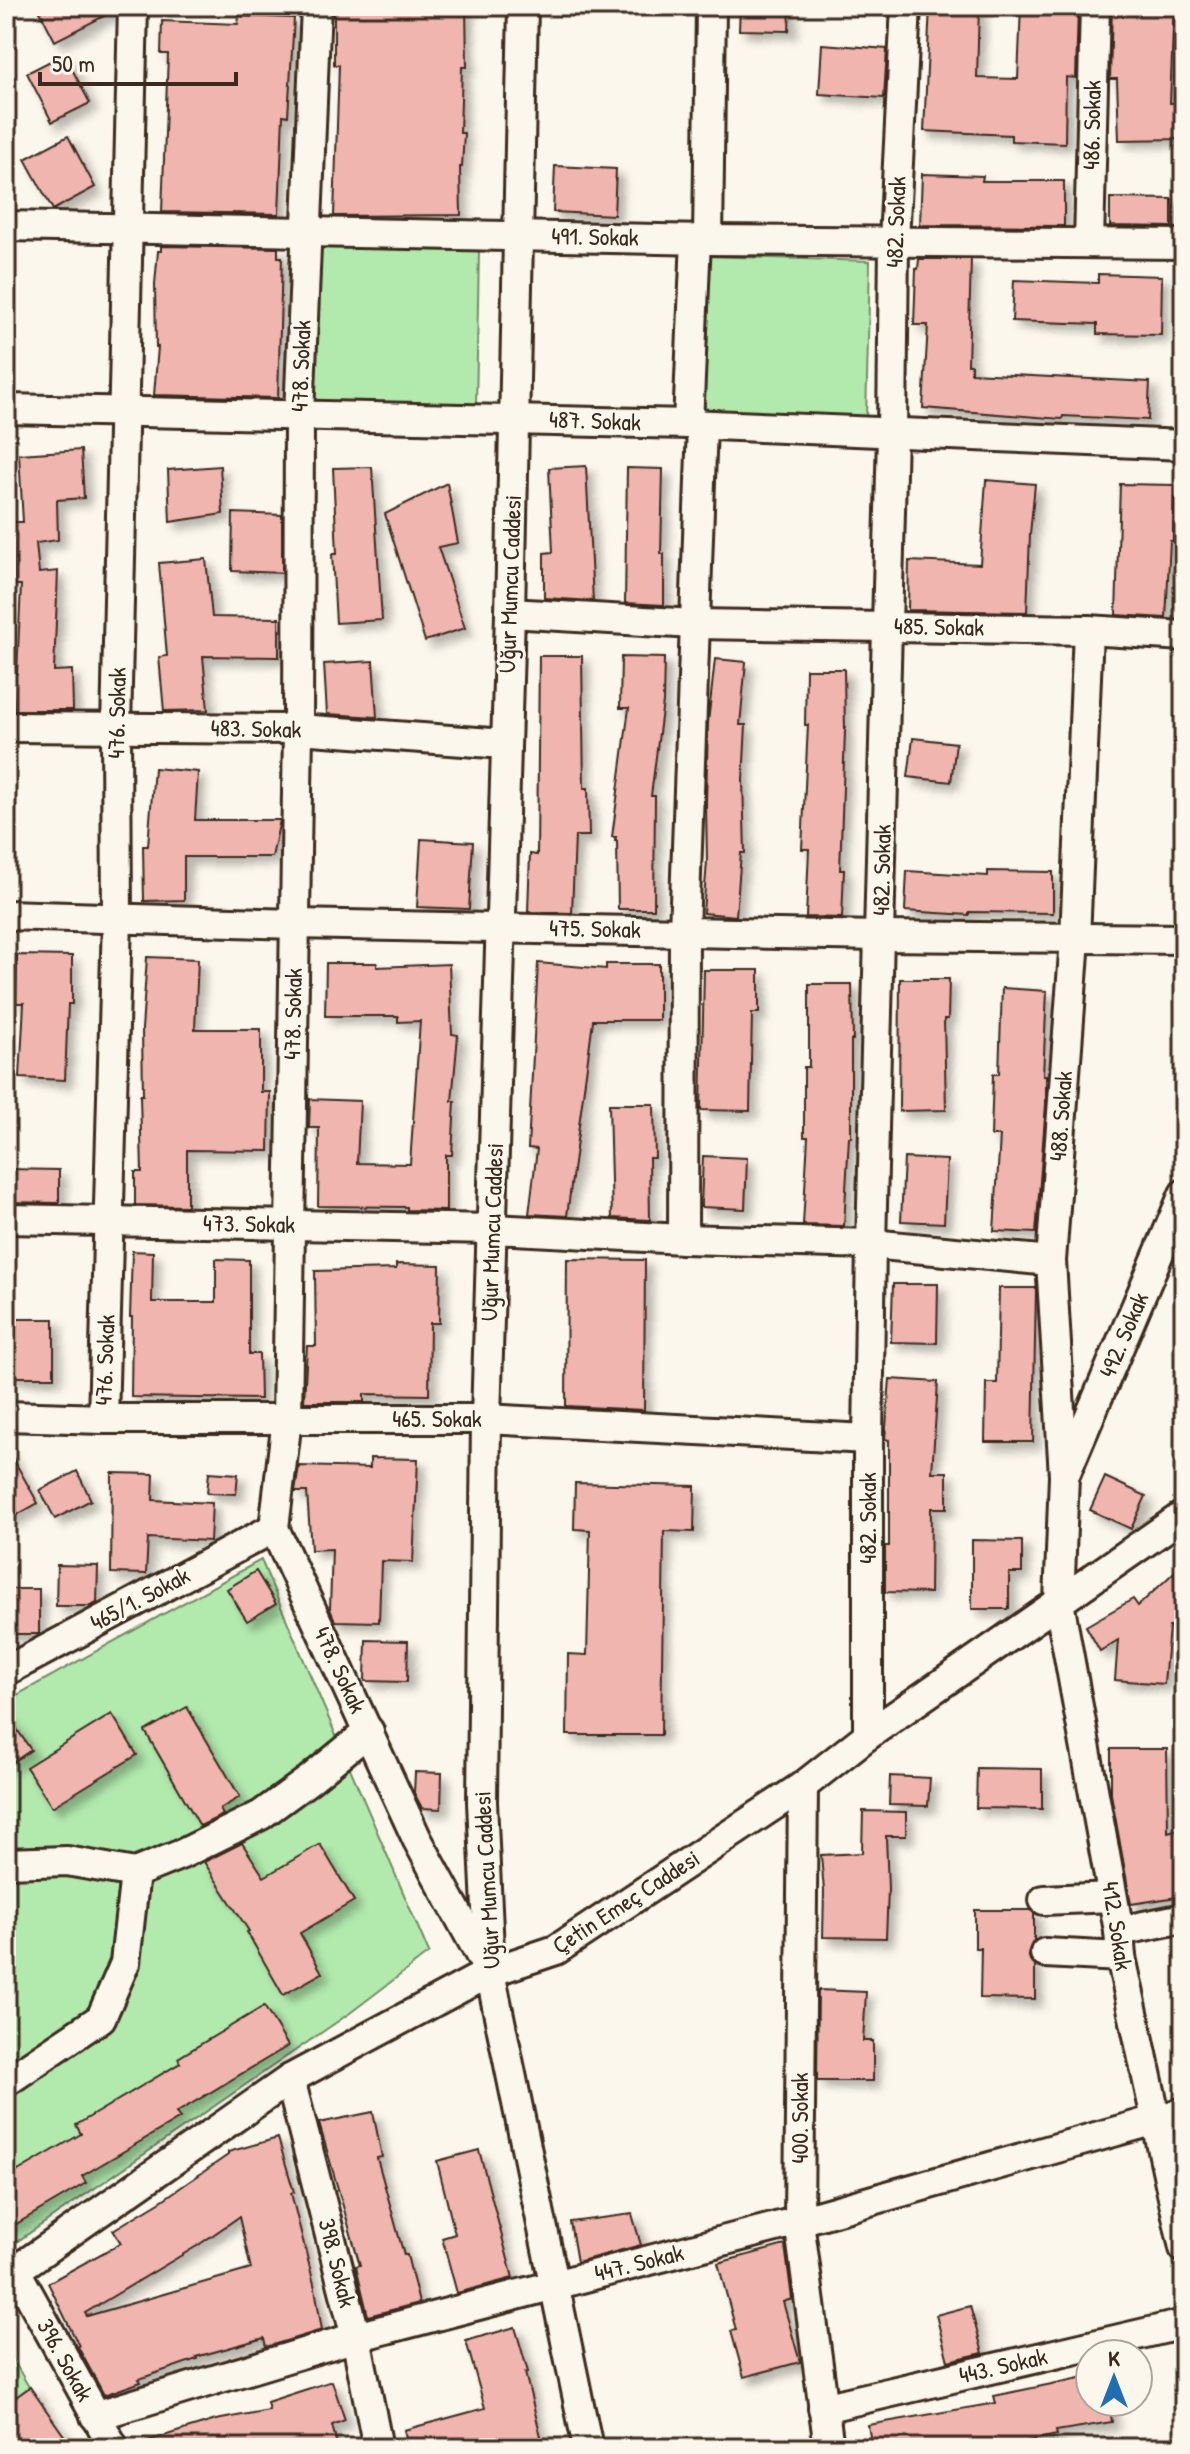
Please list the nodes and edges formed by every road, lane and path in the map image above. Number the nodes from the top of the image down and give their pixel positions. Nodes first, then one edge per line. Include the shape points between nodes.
1 (133, 6) edge
2 (316, 6) edge
3 (523, 6) edge
4 (711, 6) edge
5 (906, 6) edge
6 (1095, 6) edge
7 (6, 226) edge
8 (128, 228) junction
9 (305, 231) junction
10 (519, 235) junction
11 (702, 240) junction
12 (894, 241) junction
13 (1089, 243) junction
14 (1184, 244) edge
15 (6, 409) edge
16 (125, 413) junction
17 (299, 415) junction
18 (515, 419) junction
19 (695, 424) junction
20 (892, 434) junction
21 (1184, 445) edge
22 (510, 613) junction
23 (694, 624) junction
24 (887, 626) junction
25 (1088, 630) junction
26 (1184, 636) edge
27 (6, 727) edge
28 (116, 728) junction
29 (298, 729) junction
30 (505, 744) junction
31 (6, 915) edge
32 (117, 919) junction
33 (295, 924) junction
34 (500, 927) junction
35 (684, 931) junction
36 (880, 936) junction
37 (1075, 939) junction
38 (1184, 939) edge
39 (1184, 1194) edge
40 (6, 1219) edge
41 (108, 1221) junction
42 (289, 1224) junction
43 (493, 1229) junction
44 (683, 1239) junction
45 (871, 1244) junction
46 (1051, 1261) junction
47 (6, 1416) edge
48 (103, 1419) junction
49 (287, 1419) junction
50 (486, 1419) junction
51 (868, 1439) junction
52 (1064, 1476) junction
53 (1184, 1515) edge
54 (274, 1528) junction
55 (1059, 1602) junction
56 (6, 1671) edge
57 (369, 1731) junction
58 (868, 1735) junction
59 (803, 1786) junction
60 (6, 1863) edge
61 (135, 1873) junction
62 (1112, 1897) junction
63 (1044, 1900) dead end
64 (1184, 1918) edge
65 (1120, 1944) junction
66 (1045, 1953) dead end
67 (490, 1972) junction
68 (290, 2079) junction
69 (6, 2082) edge
70 (1184, 2112) edge
71 (1155, 2119) junction
72 (799, 2221) junction
73 (1184, 2248) edge
74 (11, 2274) edge
75 (554, 2285) junction
76 (1184, 2324) edge
77 (356, 2337) junction
78 (823, 2408) junction
79 (95, 2416) junction
80 (114, 2448) edge
81 (378, 2448) edge
82 (588, 2448) edge
83 (829, 2448) edge

1 - 8 street, 476. Sokak
2 - 9 street, 478. Sokak
3 - 10 street, Uğur Mumcu Caddesi
4 - 11 street
5 - 12 street, 482. Sokak
6 - 13 street, 486. Sokak
7 - 8 street, 491. Sokak
8 - 9 street, 491. Sokak
8 - 16 street, 476. Sokak
9 - 10 street, 491. Sokak
9 - 17 street, 478. Sokak
10 - 11 street, 491. Sokak
10 - 18 street, Uğur Mumcu Caddesi
11 - 12 street, 491. Sokak
11 - 19 street
12 - 13 street, 491. Sokak
12 - 20 street, 482. Sokak
13 - 14 street, 491. Sokak
15 - 16 street, 487. Sokak
16 - 17 street, 487. Sokak
16 - 28 street, 476. Sokak
17 - 18 street, 487. Sokak
17 - 29 street, 478. Sokak
18 - 19 street, 487. Sokak
18 - 22 street, Uğur Mumcu Caddesi
19 - 20 street, 487. Sokak
19 - 23 street
20 - 21 street, 487. Sokak
20 - 24 street, 482. Sokak
22 - 23 street, 485. Sokak
22 - 30 street, Uğur Mumcu Caddesi
23 - 24 street, 485. Sokak
23 - 35 street
24 - 25 street, 485. Sokak
24 - 36 street, 482. Sokak
25 - 26 street, 485. Sokak
25 - 37 street, 488. Sokak
27 - 28 street, 483. Sokak
28 - 29 street, 483. Sokak
28 - 32 street, 476. Sokak
29 - 30 street, 483. Sokak
29 - 33 street, 478. Sokak
30 - 34 street, Uğur Mumcu Caddesi
31 - 32 street, 475. Sokak
32 - 33 street, 475. Sokak
32 - 41 street, 476. Sokak
33 - 34 street, 475. Sokak
33 - 42 street, 478. Sokak
34 - 35 street, 475. Sokak
34 - 43 street, Uğur Mumcu Caddesi
35 - 36 street, 475. Sokak
35 - 44 street
36 - 37 street, 475. Sokak
36 - 45 street, 482. Sokak
37 - 38 street, 475. Sokak
37 - 46 street, 488. Sokak
39 - 52 street, 492. Sokak
40 - 41 street, 473. Sokak
41 - 42 street, 473. Sokak
41 - 48 street, 476. Sokak
42 - 43 street, 473. Sokak
42 - 49 street, 478. Sokak
43 - 44 street, 473. Sokak
43 - 50 street, Uğur Mumcu Caddesi
44 - 45 street, 473. Sokak
45 - 46 street, 473. Sokak
45 - 51 street, 482. Sokak
46 - 52 street, 488. Sokak
47 - 48 street, 465. Sokak
48 - 49 street, 465. Sokak
49 - 50 street, 465. Sokak
49 - 54 street, 478. Sokak
50 - 51 street, 465. Sokak
50 - 67 street, Uğur Mumcu Caddesi via 482,1802
51 - 58 street, 482. Sokak
52 - 55 street, 488. Sokak
53 - 55 street, Çetin Emeç Caddesi
54 - 56 street, 465/1. Sokak
54 - 57 street, 478. Sokak
55 - 58 street, Çetin Emeç Caddesi
55 - 62 street, 412. Sokak
57 - 61 street via 261,1815
57 - 67 street, 478. Sokak via 417,1839
58 - 59 street, Çetin Emeç Caddesi
59 - 67 street, Çetin Emeç Caddesi via 556,1950
59 - 72 street, 400. Sokak
60 - 61 street via 67,1861
61 - 69 street via 125,1963 101,2018
62 - 63 street
62 - 65 street, 412. Sokak
64 - 65 street
65 - 66 street
65 - 71 street, 412. Sokak
67 - 68 street, Çetin Emeç Caddesi
67 - 75 street, Uğur Mumcu Caddesi
68 - 74 street, Çetin Emeç Caddesi
68 - 77 street, 398. Sokak
70 - 71 street, 447. Sokak
71 - 72 street, 447. Sokak
71 - 73 street, 412. Sokak
72 - 75 street, 447. Sokak
72 - 78 street, 400. Sokak
74 - 79 street, 396. Sokak
75 - 77 street, 447. Sokak
75 - 82 street, Uğur Mumcu Caddesi
76 - 78 street, 443. Sokak
77 - 79 street, 447. Sokak
77 - 81 street, 398. Sokak
78 - 83 street, 400. Sokak
79 - 80 street, 396. Sokak

